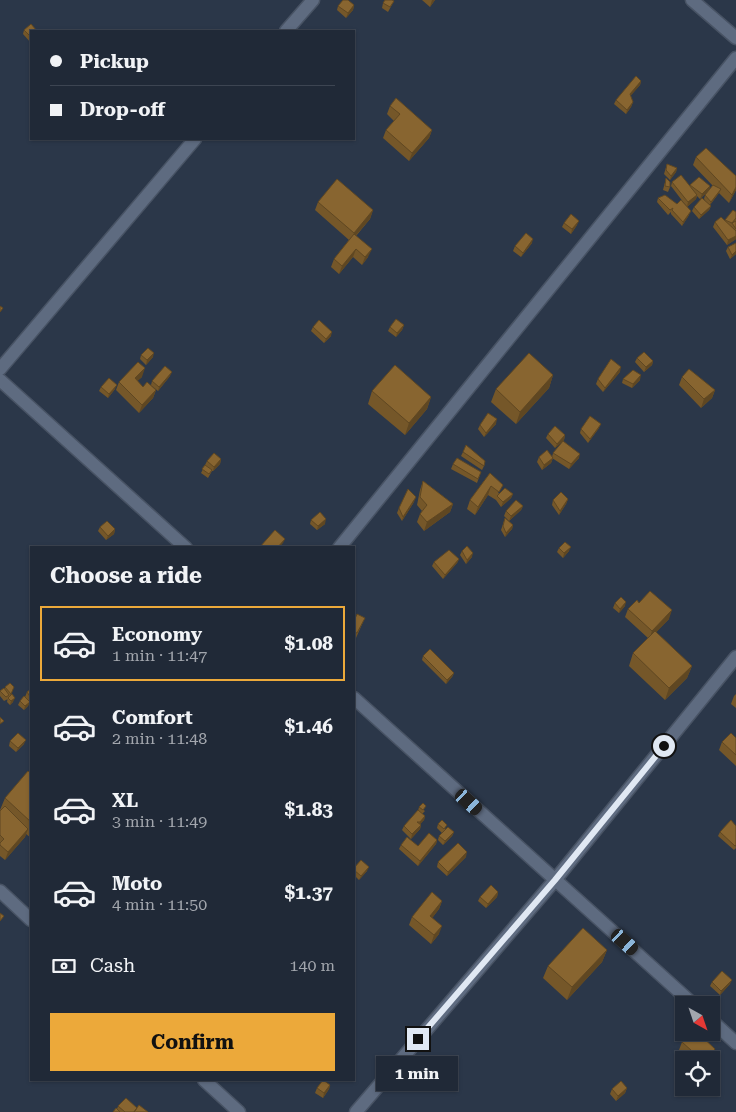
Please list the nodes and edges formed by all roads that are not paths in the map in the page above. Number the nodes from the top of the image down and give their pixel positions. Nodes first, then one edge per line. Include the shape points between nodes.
1 (313, 0) edge
2 (692, 0) edge
3 (287, 30) edge
4 (736, 38) edge
5 (736, 58) edge
6 (193, 140) edge
7 (0, 369) edge
8 (0, 380) edge
9 (184, 546) edge
10 (341, 546) edge
11 (736, 657) edge
12 (355, 699) edge
13 (555, 880) junction
14 (0, 891) edge
15 (30, 919) edge
16 (684, 996) edge
17 (720, 1028) edge
18 (736, 1043) edge
19 (205, 1081) edge
20 (239, 1112) edge
21 (356, 1112) edge

1 - 3 street
2 - 4 street
5 - 10 street
6 - 7 street
8 - 9 street
11 - 13 street
12 - 13 street
13 - 16 street
13 - 21 street
14 - 15 street
17 - 18 street
19 - 20 street

